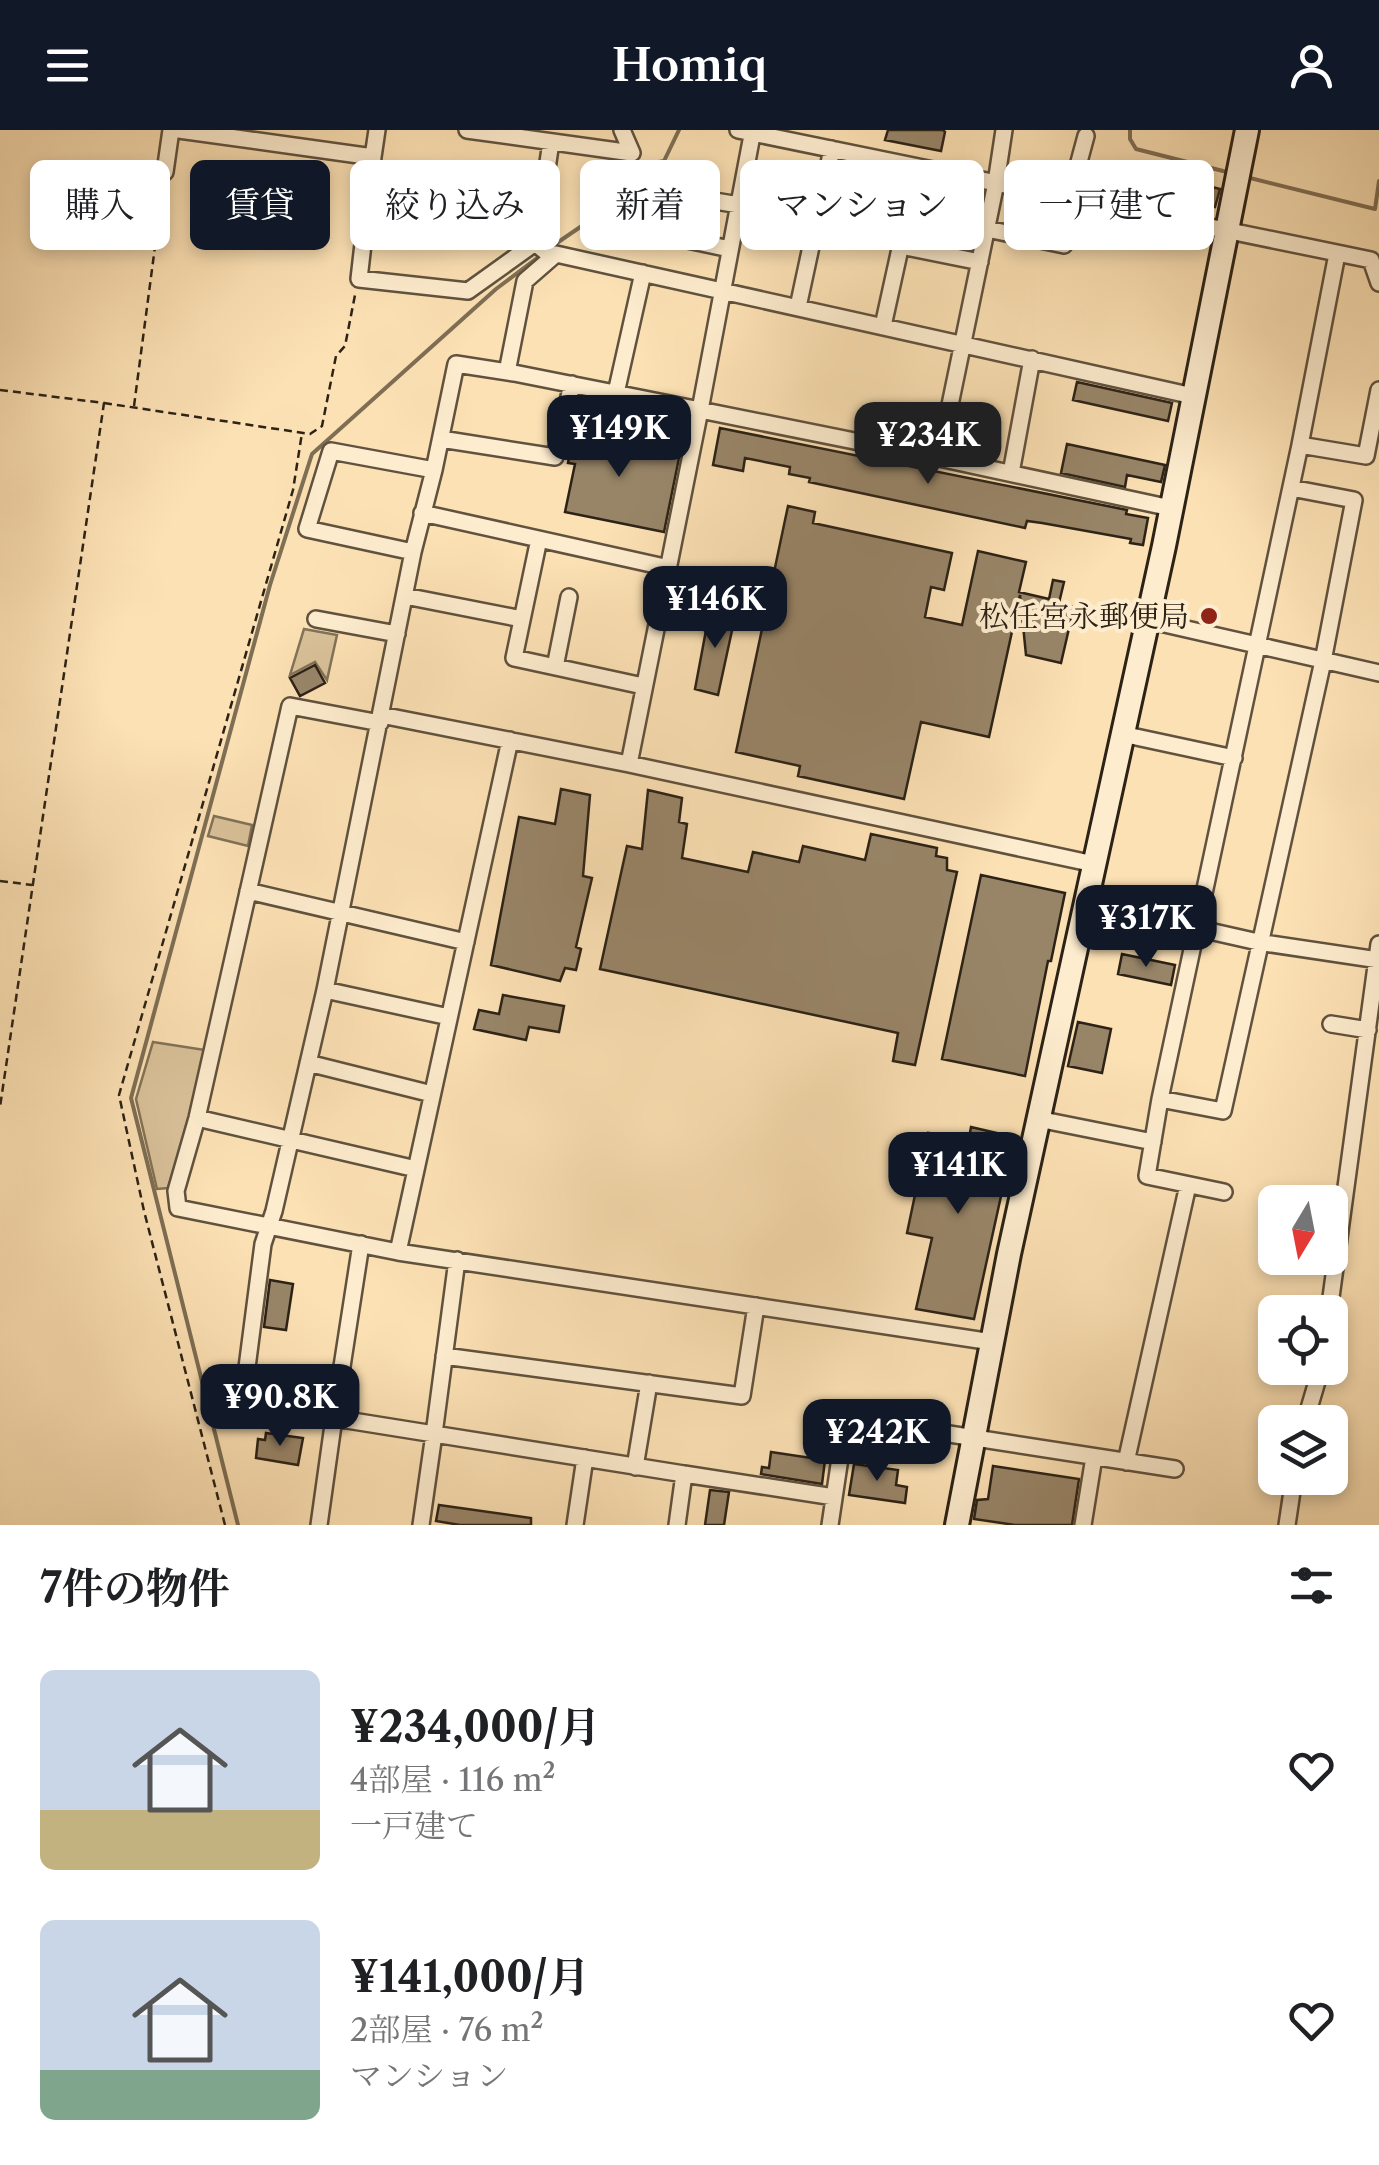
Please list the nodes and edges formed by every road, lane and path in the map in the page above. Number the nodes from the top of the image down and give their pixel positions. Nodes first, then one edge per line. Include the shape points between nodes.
1 (170, 130) edge
2 (179, 130) edge
3 (377, 130) edge
4 (467, 130) edge
5 (622, 130) edge
6 (1004, 130) edge
7 (1247, 130) edge
8 (748, 131) edge
9 (1086, 136) dead end
10 (552, 142) junction
11 (832, 148) junction
12 (373, 158) joint
13 (166, 160) edge
14 (549, 160) edge
15 (886, 160) edge
16 (1081, 160) edge
17 (984, 181) edge
18 (996, 183) junction
19 (1004, 185) edge
20 (720, 202) edge
21 (738, 205) junction
22 (987, 229) junction
23 (1214, 229) edge
24 (1226, 232) junction
25 (1004, 233) edge
26 (720, 247) edge
27 (730, 249) junction
28 (155, 250) edge
29 (362, 250) edge
30 (528, 250) edge
31 (544, 250) edge
32 (900, 250) edge
33 (921, 250) edge
34 (1337, 254) junction
35 (552, 257) junction
36 (980, 262) junction
37 (643, 273) junction
38 (359, 279) junction
39 (1379, 283) edge
40 (722, 291) junction
41 (798, 307) junction
42 (884, 326) junction
43 (963, 343) junction
44 (1032, 359) junction
45 (508, 372) junction
46 (572, 384) junction
47 (0, 390) edge
48 (1379, 390) edge
49 (616, 393) junction
50 (1193, 396) junction
51 (104, 402) junction
52 (134, 407) junction
53 (700, 410) junction
54 (302, 433) junction
55 (441, 439) junction
56 (1300, 444) junction
57 (939, 458) junction
58 (434, 470) junction
59 (1011, 474) junction
60 (1291, 488) junction
61 (1171, 508) junction
62 (422, 513) junction
63 (538, 539) junction
64 (412, 552) junction
65 (670, 568) junction
66 (405, 596) junction
67 (568, 596) dead end
68 (316, 618) dead end
69 (522, 619) junction
70 (1147, 620) junction
71 (397, 634) junction
72 (1256, 646) junction
73 (1323, 661) junction
74 (555, 667) junction
75 (1379, 673) edge
76 (643, 686) junction
77 (381, 719) junction
78 (1122, 734) junction
79 (510, 740) junction
80 (1234, 758) junction
81 (629, 764) junction
82 (1094, 864) junction
83 (0, 881) edge
84 (34, 886) junction
85 (248, 891) junction
86 (1085, 903) junction
87 (340, 910) junction
88 (1197, 928) junction
89 (466, 942) junction
90 (1258, 942) junction
91 (1378, 954) edge
92 (325, 990) junction
93 (449, 1017) junction
94 (1330, 1024) dead end
95 (1368, 1030) junction
96 (308, 1064) junction
97 (1371, 1070) edge
98 (432, 1094) junction
99 (1160, 1099) junction
100 (0, 1106) edge
101 (198, 1118) junction
102 (1038, 1118) junction
103 (290, 1139) junction
104 (1153, 1142) junction
105 (416, 1169) junction
106 (1188, 1185) junction
107 (1224, 1192) dead end
108 (270, 1227) junction
109 (361, 1244) junction
110 (398, 1252) junction
111 (456, 1260) junction
112 (1332, 1295) edge
113 (756, 1306) junction
114 (992, 1342) junction
115 (444, 1356) junction
116 (649, 1384) junction
117 (334, 1418) junction
118 (434, 1434) junction
119 (975, 1440) junction
120 (1094, 1457) junction
121 (585, 1458) junction
122 (1126, 1462) junction
123 (635, 1466) junction
124 (1176, 1469) dead end
125 (684, 1474) junction
126 (1291, 1495) edge
127 (834, 1497) junction
128 (225, 1525) edge
129 (319, 1525) edge
130 (421, 1525) edge
131 (575, 1525) edge
132 (677, 1525) edge
133 (830, 1525) edge
134 (956, 1525) edge
135 (1083, 1525) edge
136 (1287, 1525) edge

1 - 13 street
2 - 12 street
3 - 12 street
4 - 10 street
5 - 10 street via 632,154
6 - 18 street
7 - 24 street
8 - 11 street
8 - 21 street
9 - 16 street
10 - 14 street
11 - 15 street
11 - 41 street
17 - 18 street
18 - 19 street
18 - 22 street
20 - 21 street
21 - 27 street
22 - 25 street
22 - 36 street
23 - 24 street
24 - 34 street
24 - 50 street
26 - 27 street
27 - 40 street
28 - 52 path
29 - 38 street
30 - 38 street via 468,290
31 - 35 street
32 - 42 street
33 - 36 street
34 - 39 street via 1371,260
34 - 56 street
35 - 37 street
35 - 45 street via 525,281
36 - 43 street
37 - 40 street
37 - 49 street
38 - 54 path via 322,426
40 - 41 street
40 - 53 street
41 - 42 street
42 - 43 street
43 - 44 street
43 - 57 street
44 - 50 street
44 - 59 street
45 - 46 street
45 - 55 street via 456,364
46 - 49 street
46 - 55 street via 554,458
47 - 51 path
48 - 56 street via 1366,456
49 - 53 street
50 - 61 street
51 - 52 path
51 - 84 path
52 - 54 path
53 - 57 street
53 - 65 street
54 - 128 path via 293,490 118,1095
55 - 58 street
56 - 60 street
57 - 59 street
58 - 62 street
58 - 64 street via 330,451 307,529
59 - 61 street
60 - 72 street
60 - 73 street via 1354,500
61 - 70 street
62 - 63 street
62 - 64 street
63 - 65 street
63 - 69 street
64 - 66 street
65 - 76 street
66 - 69 street
66 - 71 street
67 - 74 street
68 - 71 street
69 - 74 street via 514,658
70 - 72 street
70 - 78 street
71 - 77 street
72 - 73 street
72 - 80 street
73 - 75 street
73 - 90 street
74 - 76 street
76 - 81 street
77 - 79 street
77 - 85 street via 290,706
77 - 87 street
78 - 80 street
78 - 82 street
79 - 81 street
79 - 89 street
80 - 88 street
81 - 82 street
82 - 86 street
83 - 84 path
84 - 100 path
85 - 87 street
85 - 101 street
86 - 88 street
86 - 102 street
87 - 89 street
87 - 92 street
88 - 90 street
88 - 99 street
89 - 93 street
90 - 91 street
90 - 99 street via 1223,1111
91 - 95 street
92 - 93 street
92 - 96 street
93 - 98 street
94 - 95 street
95 - 97 street
96 - 98 street
96 - 103 street
97 - 112 street
98 - 105 street
99 - 104 street
101 - 103 street
101 - 108 street via 176,1191 178,1208
102 - 104 street
102 - 114 street
103 - 105 street
103 - 108 street
104 - 106 street via 1147,1176
105 - 110 street
106 - 107 street
106 - 122 street
108 - 109 street
108 - 117 street via 242,1406
109 - 110 street
109 - 117 street
110 - 111 street
111 - 113 street
111 - 115 street
113 - 114 street
113 - 116 street via 742,1396
114 - 119 street
115 - 116 street
115 - 118 street
116 - 123 street
117 - 118 street
117 - 129 street
118 - 121 street
118 - 130 street
119 - 120 street
119 - 127 street via 846,1418
119 - 134 street
120 - 122 street
120 - 135 street
121 - 123 street
121 - 131 street
122 - 124 street
123 - 125 street
125 - 127 street
125 - 132 street
126 - 136 street
127 - 133 street

